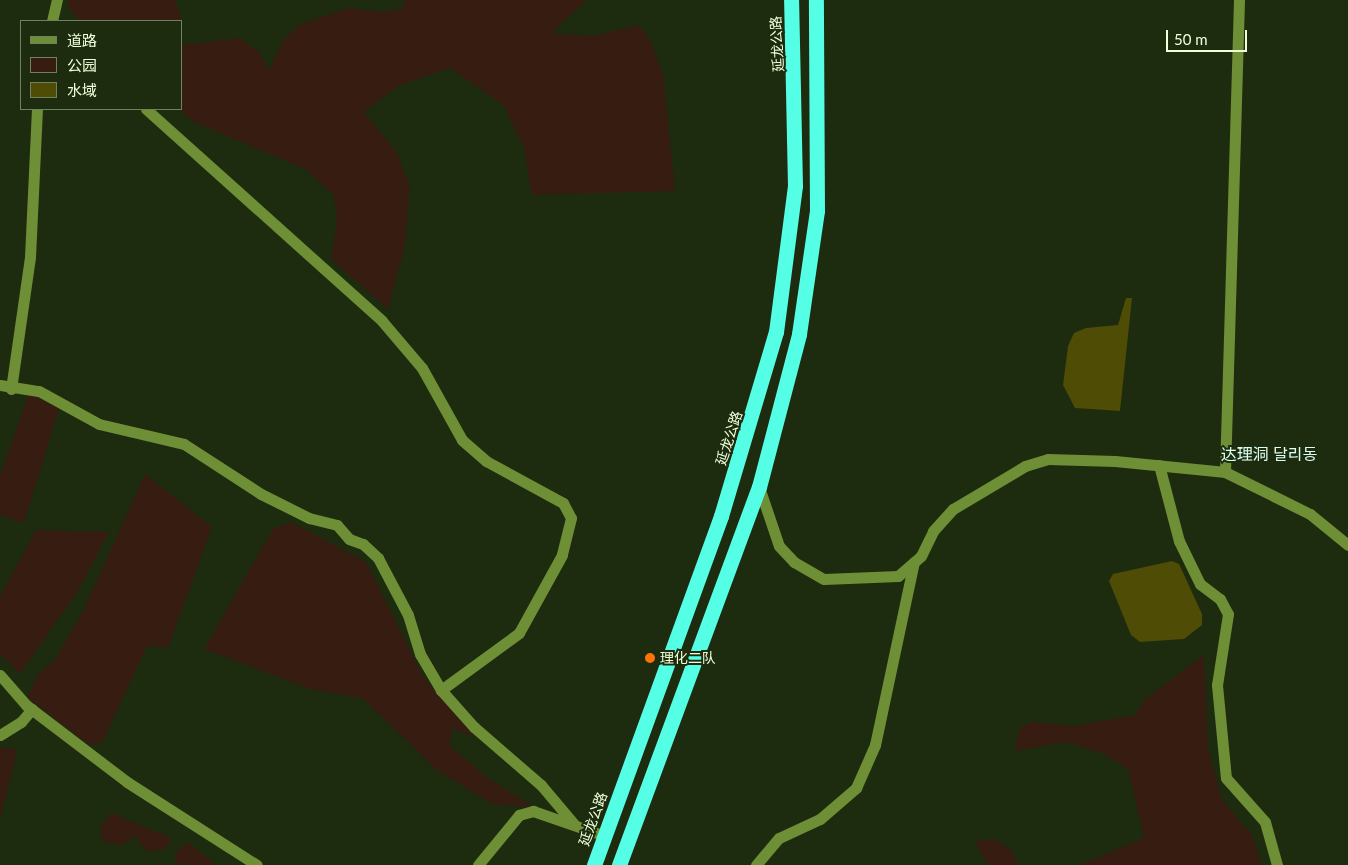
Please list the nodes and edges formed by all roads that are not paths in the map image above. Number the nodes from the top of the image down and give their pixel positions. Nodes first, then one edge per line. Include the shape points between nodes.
1 (791, 0) edge
2 (816, 0) edge
3 (1239, 0) edge
4 (56, 4) edge
5 (52, 20) edge
6 (64, 20) edge
7 (37, 110) edge
8 (147, 110) edge
9 (0, 385) edge
10 (11, 389) junction
11 (1159, 465) junction
12 (1225, 472) junction
13 (759, 487) junction
14 (1348, 545) edge
15 (914, 562) junction
16 (0, 675) edge
17 (441, 690) junction
18 (32, 709) junction
19 (0, 735) edge
20 (574, 824) junction
21 (605, 836) junction
22 (257, 865) edge
23 (478, 865) edge
24 (594, 865) edge
25 (619, 865) edge
26 (756, 865) edge
27 (1277, 865) edge

1 - 21 highway, 延龙公路 via 795,186 776,332 721,516
2 - 13 highway via 819,160 813,244 799,334
3 - 12 street
4 - 5 street
4 - 6 street
7 - 10 street via 30,257
8 - 17 street via 382,321 422,368 462,440 486,461 563,503 571,518 562,555 519,632
9 - 10 street
10 - 17 street via 39,391 99,424 184,444 262,494 309,518 337,525 349,539 363,544 378,558 408,615 420,654
11 - 12 street
11 - 15 street via 1048,459 1025,466 953,509
11 - 27 street via 1180,541 1200,584 1220,599 1228,614 1217,685 1226,778 1266,822
12 - 14 street via 1310,514
13 - 15 street via 779,546 794,562 824,579 898,576
13 - 25 highway
15 - 26 street via 875,745 856,788 820,819 779,838
16 - 18 street
17 - 20 street via 474,728 541,785
18 - 19 street via 15,727
18 - 22 street via 127,782
20 - 21 street
20 - 23 street via 533,811 519,815
21 - 24 highway, 延龙公路

